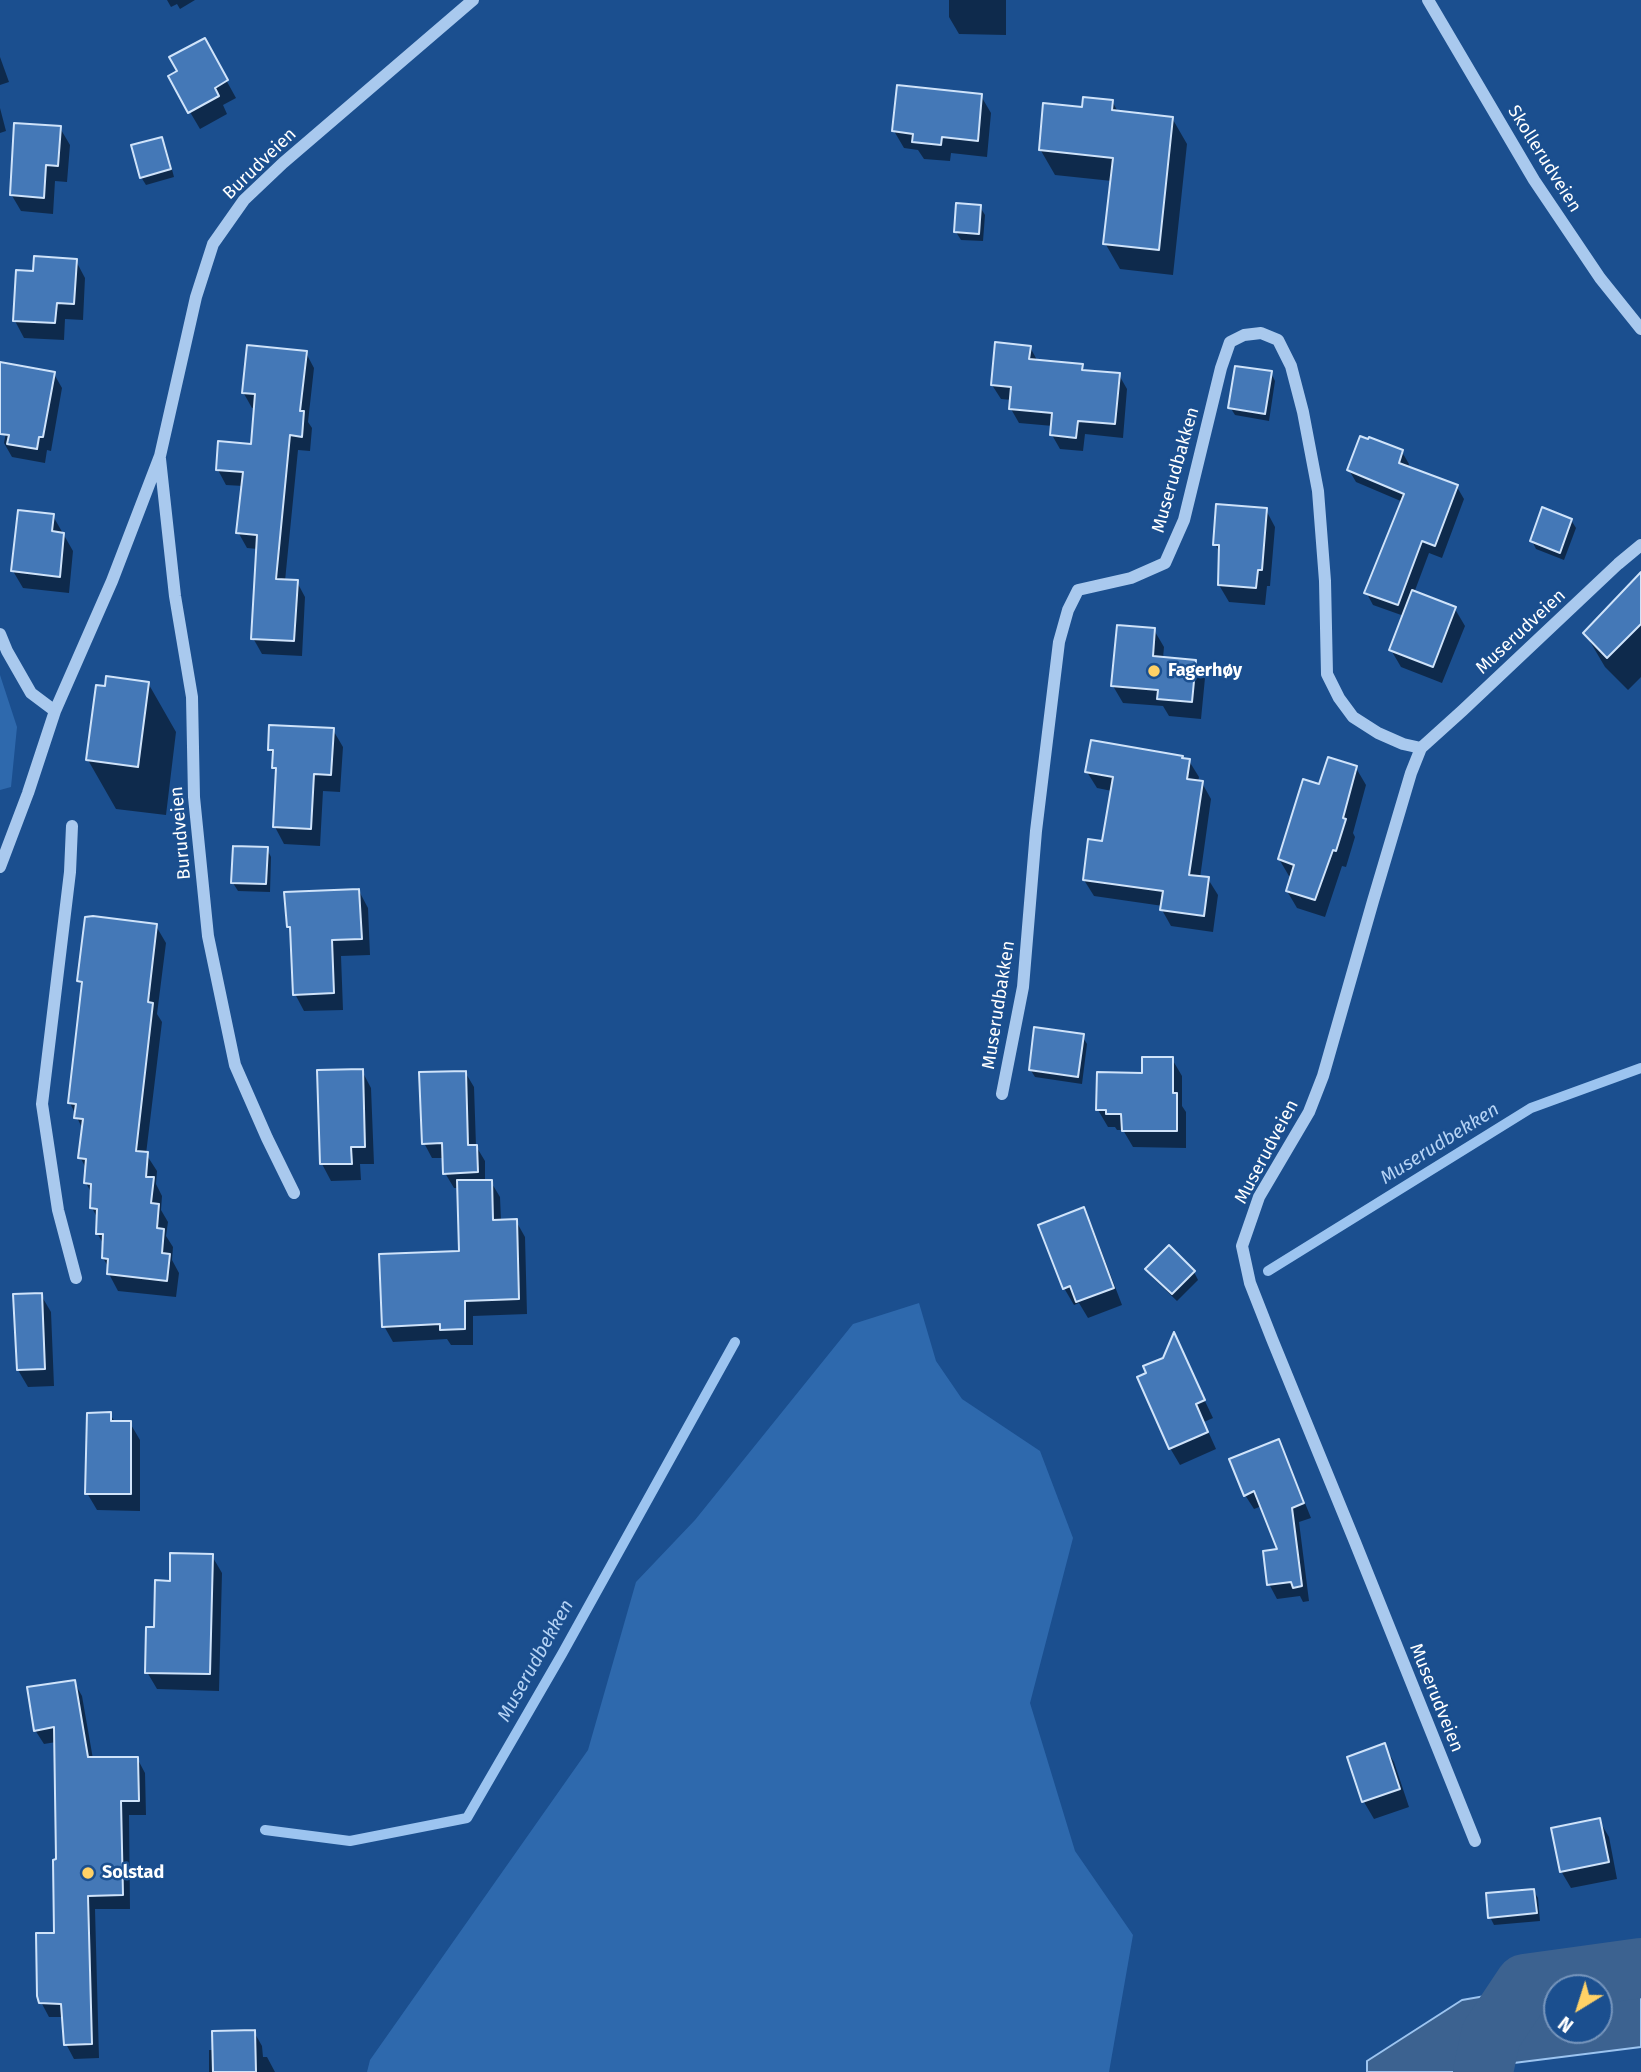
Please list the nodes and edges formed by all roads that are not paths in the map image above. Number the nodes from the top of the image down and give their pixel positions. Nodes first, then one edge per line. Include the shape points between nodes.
1 (473, 0) edge
2 (1428, 0) edge
3 (1641, 329) edge
4 (160, 456) junction
5 (1641, 545) edge
6 (0, 634) edge
7 (55, 711) junction
8 (1421, 748) junction
9 (72, 826) dead end
10 (0, 867) edge
11 (1002, 1094) dead end
12 (294, 1193) dead end
13 (76, 1278) dead end
14 (1475, 1841) dead end

1 - 4 street, Burudveien via 283,163 244,200 213,244 195,297
2 - 3 street, Skollerudveien via 1534,180 1600,278
4 - 7 street, Burudveien via 113,581
4 - 12 street, Burudveien via 175,596 192,697 194,797 208,936 235,1065
5 - 8 street, Muserudveien
6 - 7 street via 31,693
7 - 10 street, Burudveien
8 - 11 street, Muserudbakken via 1378,733 1353,717 1327,674 1318,491 1303,412 1291,366 1278,340 1261,333 1244,335 1230,342 1184,520 1165,563 1131,578 1078,590 1068,610 1059,642 1036,831 1023,988
8 - 14 street, Muserudveien via 1323,1076 1308,1112 1259,1197 1242,1246 1263,1317
9 - 13 street via 42,1104 58,1210

